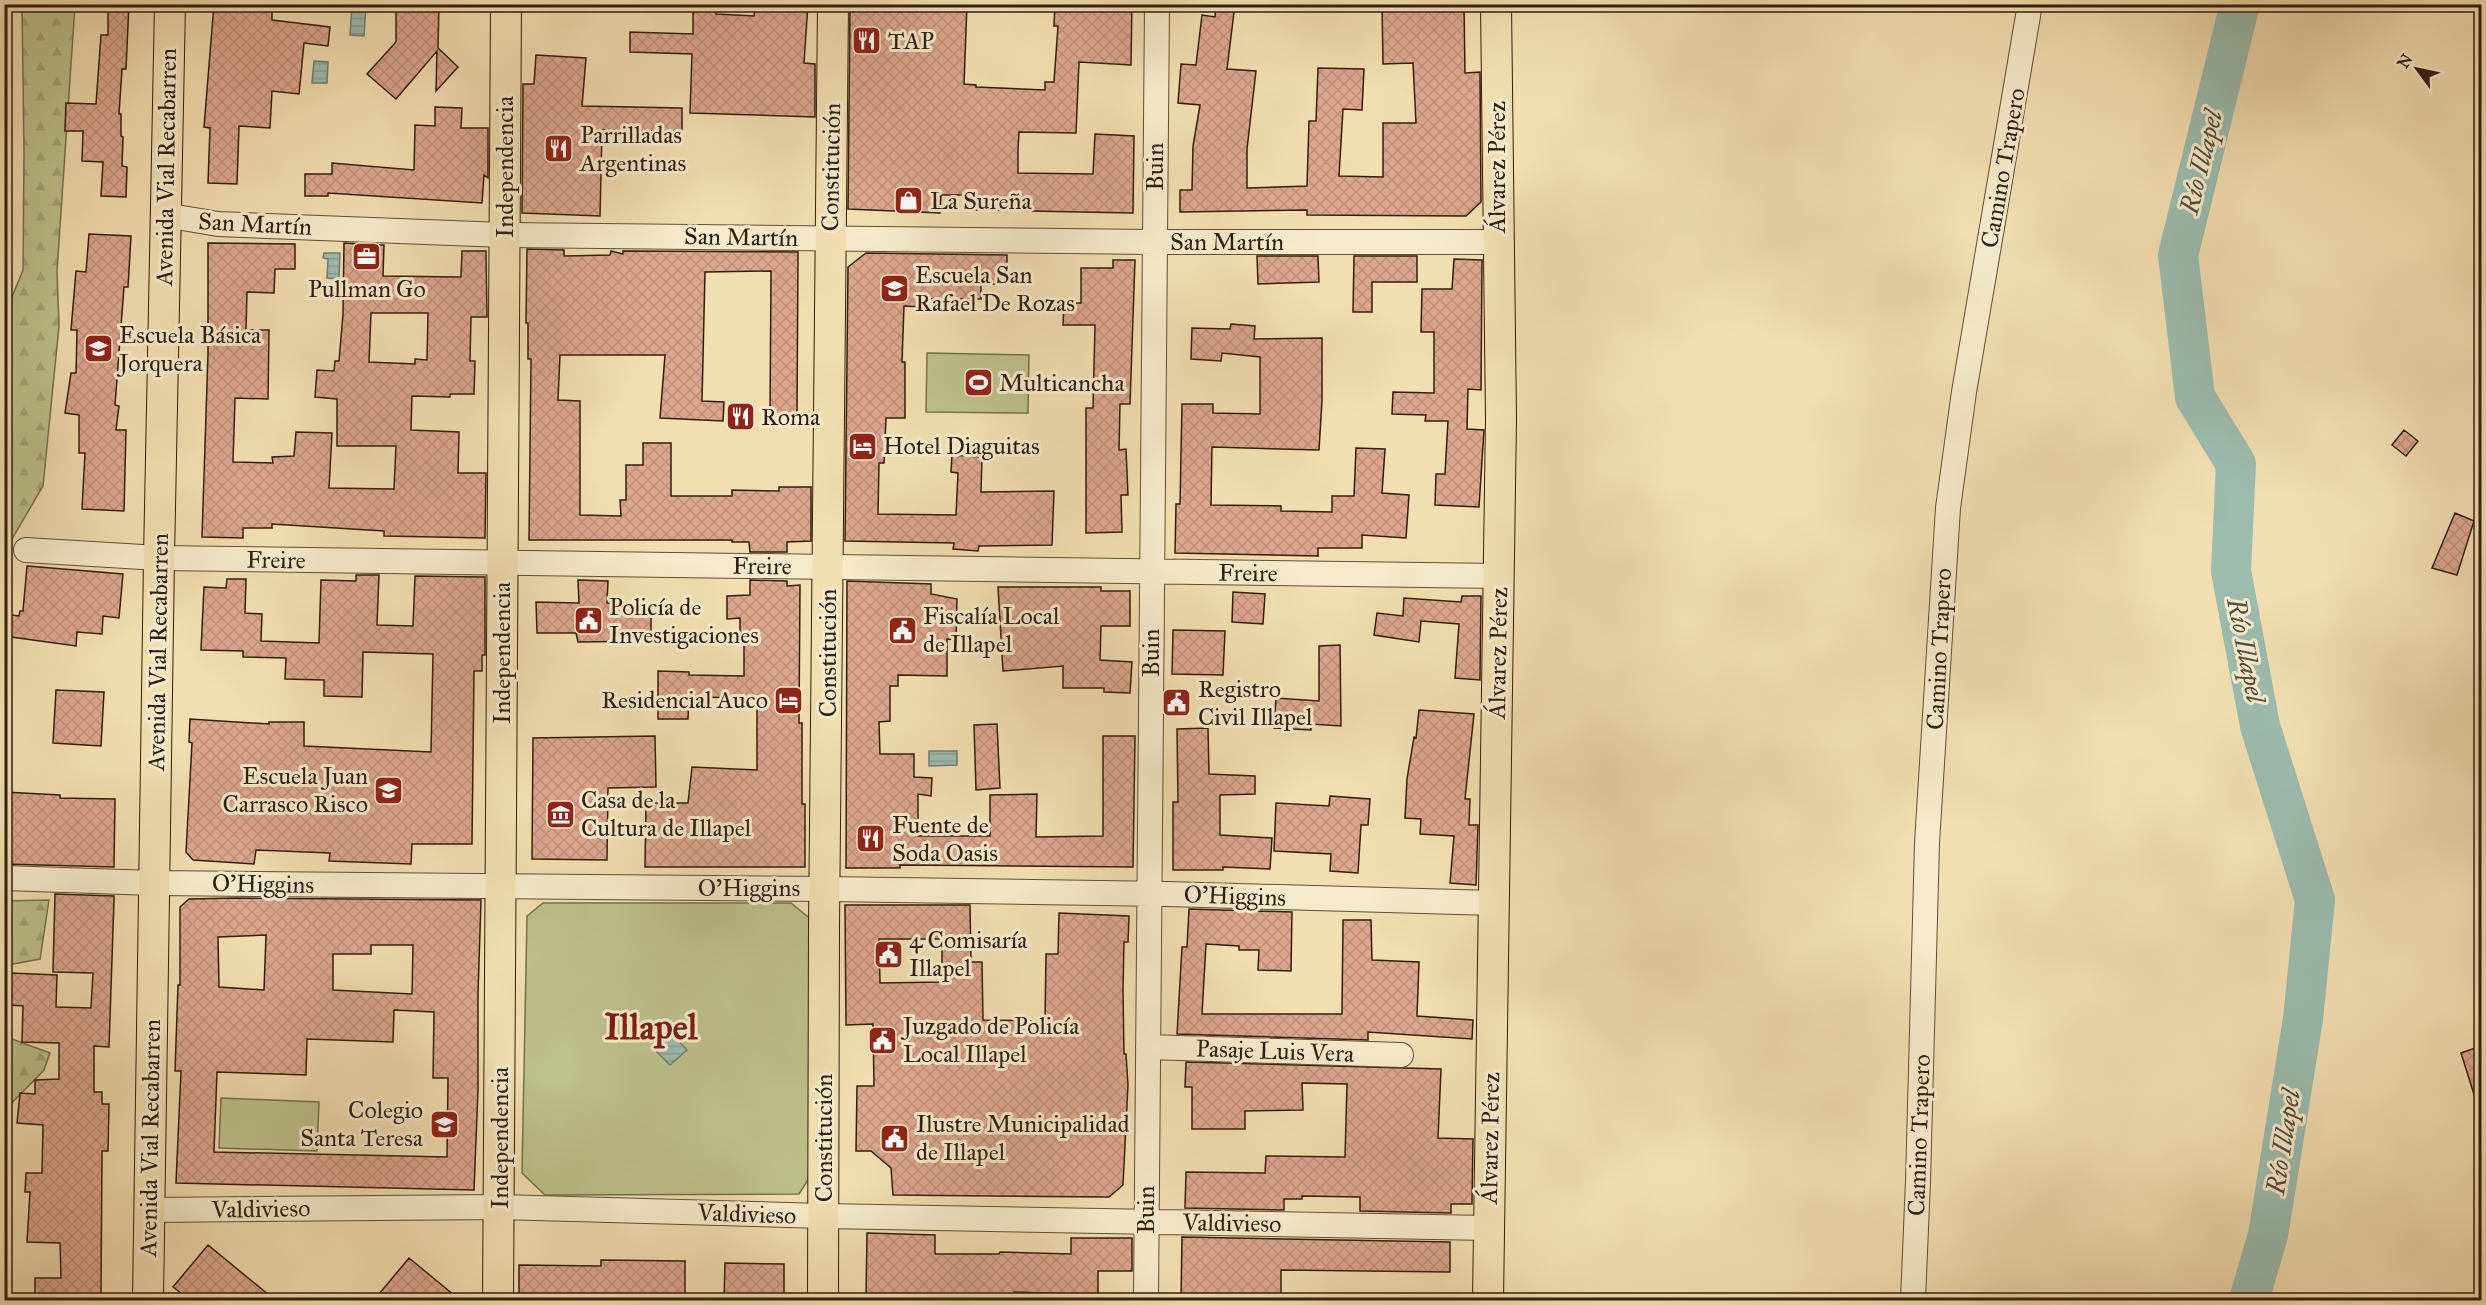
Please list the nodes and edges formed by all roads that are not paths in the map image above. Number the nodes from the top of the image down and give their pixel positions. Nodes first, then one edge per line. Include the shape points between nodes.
1 (170, 4) edge
2 (506, 4) edge
3 (833, 4) edge
4 (1157, 4) edge
5 (1496, 4) edge
6 (2030, 4) edge
7 (165, 215) junction
8 (504, 235) junction
9 (830, 238) junction
10 (1155, 242) junction
11 (1497, 242) junction
12 (26, 550) dead end
13 (159, 558) junction
14 (503, 563) junction
15 (829, 567) junction
16 (1152, 572) junction
17 (1499, 576) junction
18 (4, 878) edge
19 (154, 883) junction
20 (501, 887) junction
21 (826, 889) junction
22 (1149, 894) junction
23 (1494, 903) junction
24 (1148, 1047) junction
25 (1401, 1055) dead end
26 (499, 1207) junction
27 (149, 1210) junction
28 (824, 1216) junction
29 (1146, 1221) junction
30 (1488, 1228) junction
31 (148, 1300) edge
32 (498, 1300) edge
33 (824, 1300) edge
34 (1146, 1300) edge
35 (1488, 1300) edge
36 (1913, 1300) edge

1 - 7 main road, Avenida Vial Recabarren
2 - 8 main road, Independencia
3 - 9 main road, Constitución
4 - 10 street, Buin
5 - 11 main road, Álvarez Pérez
6 - 36 street, Camino Trapero via 1948,508 1927,843
7 - 8 street, San Martín via 218,224
7 - 13 main road, Avenida Vial Recabarren
8 - 9 street, San Martín
8 - 14 main road, Independencia
9 - 10 street, San Martín
9 - 15 main road, Constitución
10 - 11 street, San Martín
10 - 16 street, Buin
11 - 17 main road, Álvarez Pérez
12 - 13 street, Freire
13 - 14 street, Freire
13 - 19 main road, Avenida Vial Recabarren
14 - 15 street, Freire
14 - 20 main road, Independencia
15 - 16 street, Freire
15 - 21 main road, Constitución
16 - 17 street, Freire
16 - 22 street, Buin
17 - 23 main road, Álvarez Pérez
18 - 19 street, O'Higgins
19 - 20 street, O'Higgins
19 - 27 main road, Avenida Vial Recabarren
20 - 21 street, O'Higgins
20 - 26 main road, Independencia
21 - 22 street, O'Higgins
21 - 28 main road, Constitución
22 - 23 street, O'Higgins
22 - 24 street, Buin
23 - 30 main road, Álvarez Pérez
24 - 25 street, Pasaje Luis Vera
24 - 29 street, Buin
26 - 27 street, Valdivieso
26 - 28 street, Valdivieso
26 - 32 main road, Independencia
27 - 31 main road, Avenida Vial Recabarren
28 - 29 street, Valdivieso
28 - 33 main road, Constitución
29 - 30 street, Valdivieso
29 - 34 street, Buin
30 - 35 main road, Álvarez Pérez

